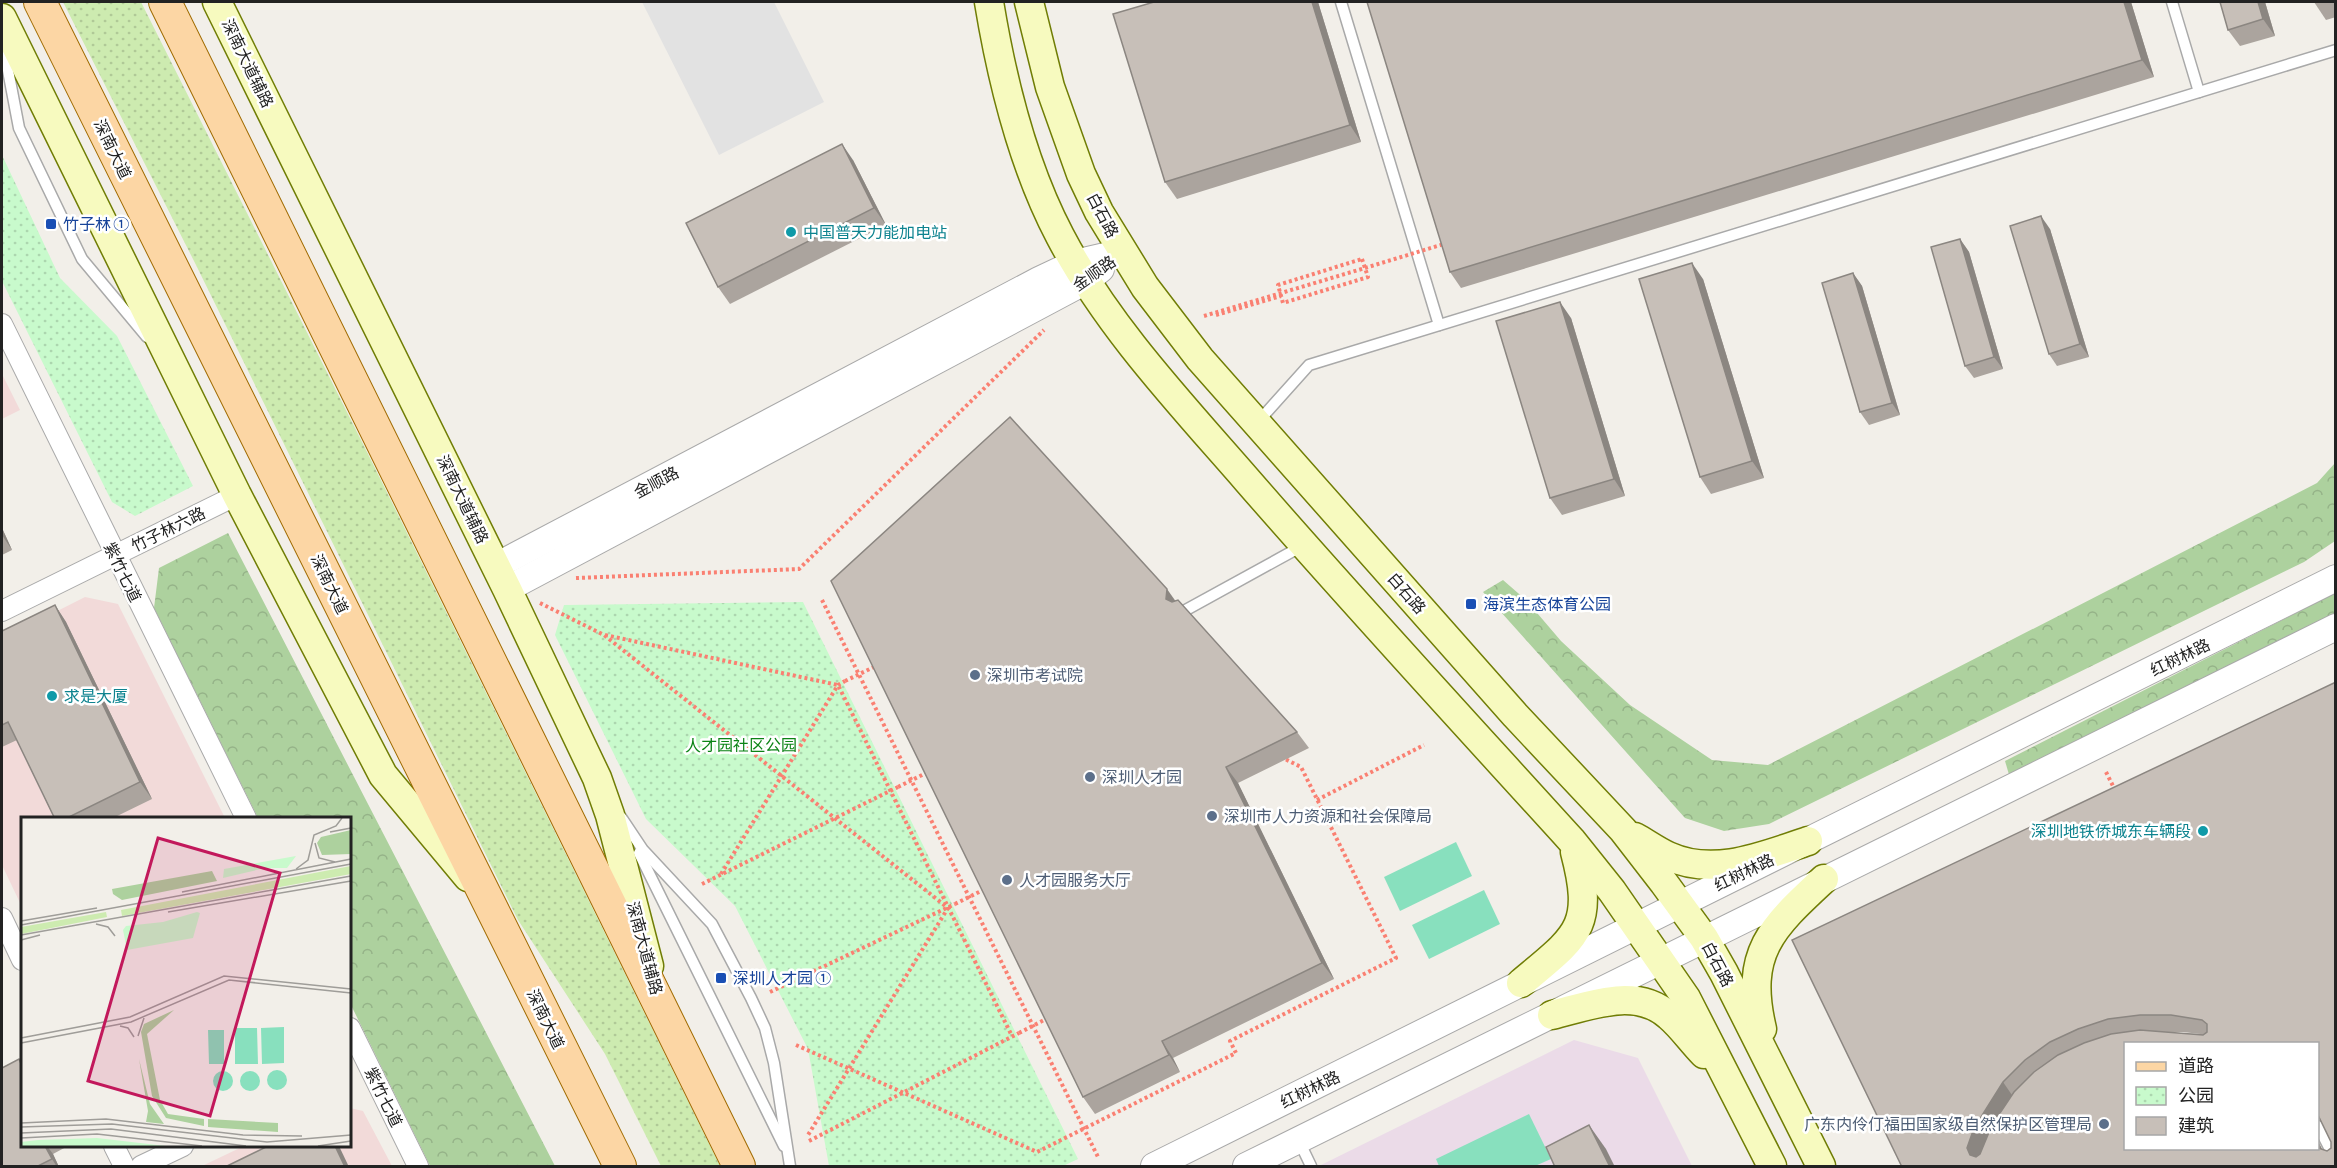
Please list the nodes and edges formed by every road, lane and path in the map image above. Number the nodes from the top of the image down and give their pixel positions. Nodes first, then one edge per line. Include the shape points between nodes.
1 (40, 2) edge
2 (165, 2) edge
3 (217, 2) edge
4 (989, 2) edge
5 (1029, 2) edge
6 (1341, 2) edge
7 (2172, 2) edge
8 (2, 18) edge
9 (2, 38) edge
10 (2336, 50) edge
11 (2199, 92) junction
12 (1448, 243) edge
13 (1123, 252) junction
14 (1365, 268) junction
15 (1081, 272) junction
16 (1281, 296) junction
17 (1216, 315) dead end
18 (1204, 316) dead end
19 (2, 324) edge
20 (1439, 325) junction
21 (1047, 327) dead end
22 (175, 370) junction
23 (1257, 423) junction
24 (237, 495) junction
25 (1304, 545) junction
26 (115, 555) junction
27 (501, 577) junction
28 (2336, 578) edge
29 (565, 579) dead end
30 (822, 600) dead end
31 (540, 603) dead end
32 (2, 611) edge
33 (1184, 611) edge
34 (2336, 627) edge
35 (604, 635) junction
36 (876, 666) edge
37 (838, 685) junction
38 (1424, 745) dead end
39 (1280, 757) edge
40 (928, 772) edge
41 (2106, 772) dead end
42 (782, 776) junction
43 (597, 778) junction
44 (890, 790) junction
45 (2117, 794) edge
46 (1317, 800) junction
47 (245, 817) edge
48 (835, 818) junction
49 (626, 825) junction
50 (1623, 830) junction
51 (1572, 841) junction
52 (1808, 841) junction
53 (721, 874) junction
54 (1824, 879) junction
55 (702, 884) dead end
56 (985, 889) edge
57 (485, 897) junction
58 (1680, 903) junction
59 (948, 908) junction
60 (2, 918) edge
61 (1637, 925) junction
62 (1704, 938) junction
63 (21, 958) edge
64 (1661, 960) junction
65 (1521, 983) junction
66 (770, 992) dead end
67 (662, 1014) junction
68 (1552, 1015) junction
69 (1048, 1018) edge
70 (351, 1033) edge
71 (1012, 1036) junction
72 (796, 1045) dead end
73 (356, 1058) edge
74 (849, 1069) junction
75 (1773, 1072) junction
76 (1733, 1087) junction
77 (903, 1092) junction
78 (1084, 1128) junction
79 (2319, 1128) edge
80 (808, 1136) dead end
81 (809, 1141) dead end
82 (1299, 1141) junction
83 (114, 1147) edge
84 (181, 1147) edge
85 (788, 1154) junction
86 (1099, 1159) dead end
87 (2336, 1161) edge
88 (124, 1167) edge
89 (141, 1167) edge
90 (418, 1167) edge
91 (620, 1167) edge
92 (739, 1167) edge
93 (790, 1167) edge
94 (1154, 1167) edge
95 (1246, 1167) edge
96 (1311, 1167) edge
97 (1772, 1167) edge
98 (1821, 1167) edge

1 - 57 main road, 深南大道
2 - 67 main road
3 - 27 main road, 深南大道辅路
4 - 15 main road via 1007,94 1023,144 1059,235
5 - 13 main road, 白石路 via 1064,131 1095,202
6 - 20 lane
7 - 11 lane
8 - 22 main road
9 - 22 lane via 19,128 82,259
10 - 11 lane
11 - 20 lane
12 - 14 path, bridge
13 - 15 street, 金顺路
13 - 23 main road, 白石路 via 1173,325
14 - 16 path, bridge via 1368,277 1283,303
14 - 16 path, bridge via 1362,259 1278,285
14 - 18 path
15 - 25 main road via 1154,371
15 - 27 street, 金顺路
16 - 17 path
19 - 26 street, 紫竹七道
20 - 23 lane via 1309,365
21 - 29 path via 799,569
22 - 24 main road
23 - 50 main road, 白石路 via 1515,715
24 - 26 street, 竹子林六路
24 - 57 main road via 383,775
25 - 33 lane
25 - 51 main road
26 - 32 street, 竹子林六路
26 - 47 street, 紫竹七道
27 - 43 main road, 深南大道辅路
28 - 52 street, 红树林路
30 - 78 path
31 - 35 path
34 - 54 street
35 - 37 path
35 - 42 path
36 - 37 path, bridge
37 - 42 path
37 - 44 path
38 - 46 path
39 - 46 path via 1301,767
40 - 44 path, bridge
41 - 45 path
42 - 48 path
42 - 53 path
43 - 49 lane
43 - 67 main road, 深南大道辅路
44 - 48 path
44 - 59 path
46 - 78 path via 1396,958 1230,1041 1236,1053
48 - 53 path
48 - 59 path
49 - 85 lane
49 - 85 lane via 665,877 712,924 751,998 765,1028 774,1063
50 - 52 main road via 1668,856 1708,865 1732,864
50 - 58 main road, 白石路
51 - 61 main road
51 - 65 main road via 1584,886 1583,914 1577,930 1565,944
52 - 58 street, 红树林路
53 - 55 path
54 - 62 street
54 - 75 main road via 1774,929 1756,970 1755,992
56 - 59 path, bridge
57 - 91 main road, 深南大道
58 - 61 street, 红树林路
58 - 62 main road, 白石路
59 - 66 path
59 - 71 path
59 - 74 path
60 - 63 street
61 - 64 main road
61 - 65 street, 红树林路
62 - 64 street
62 - 75 main road, 白石路
64 - 68 street
64 - 76 main road via 1686,998
65 - 94 street, 红树林路
67 - 92 main road
68 - 76 main road via 1614,1000 1658,1007
68 - 82 street
69 - 71 path, bridge
70 - 73 street, 紫竹七道
71 - 77 path
72 - 74 path
73 - 90 street, 紫竹七道
74 - 77 path
74 - 80 path
75 - 98 main road, 白石路
76 - 97 main road
77 - 78 path via 1037,1152
77 - 81 path
78 - 86 path
79 - 87 lane
82 - 95 street
82 - 96 lane
83 - 88 street
84 - 89 street
85 - 93 lane

